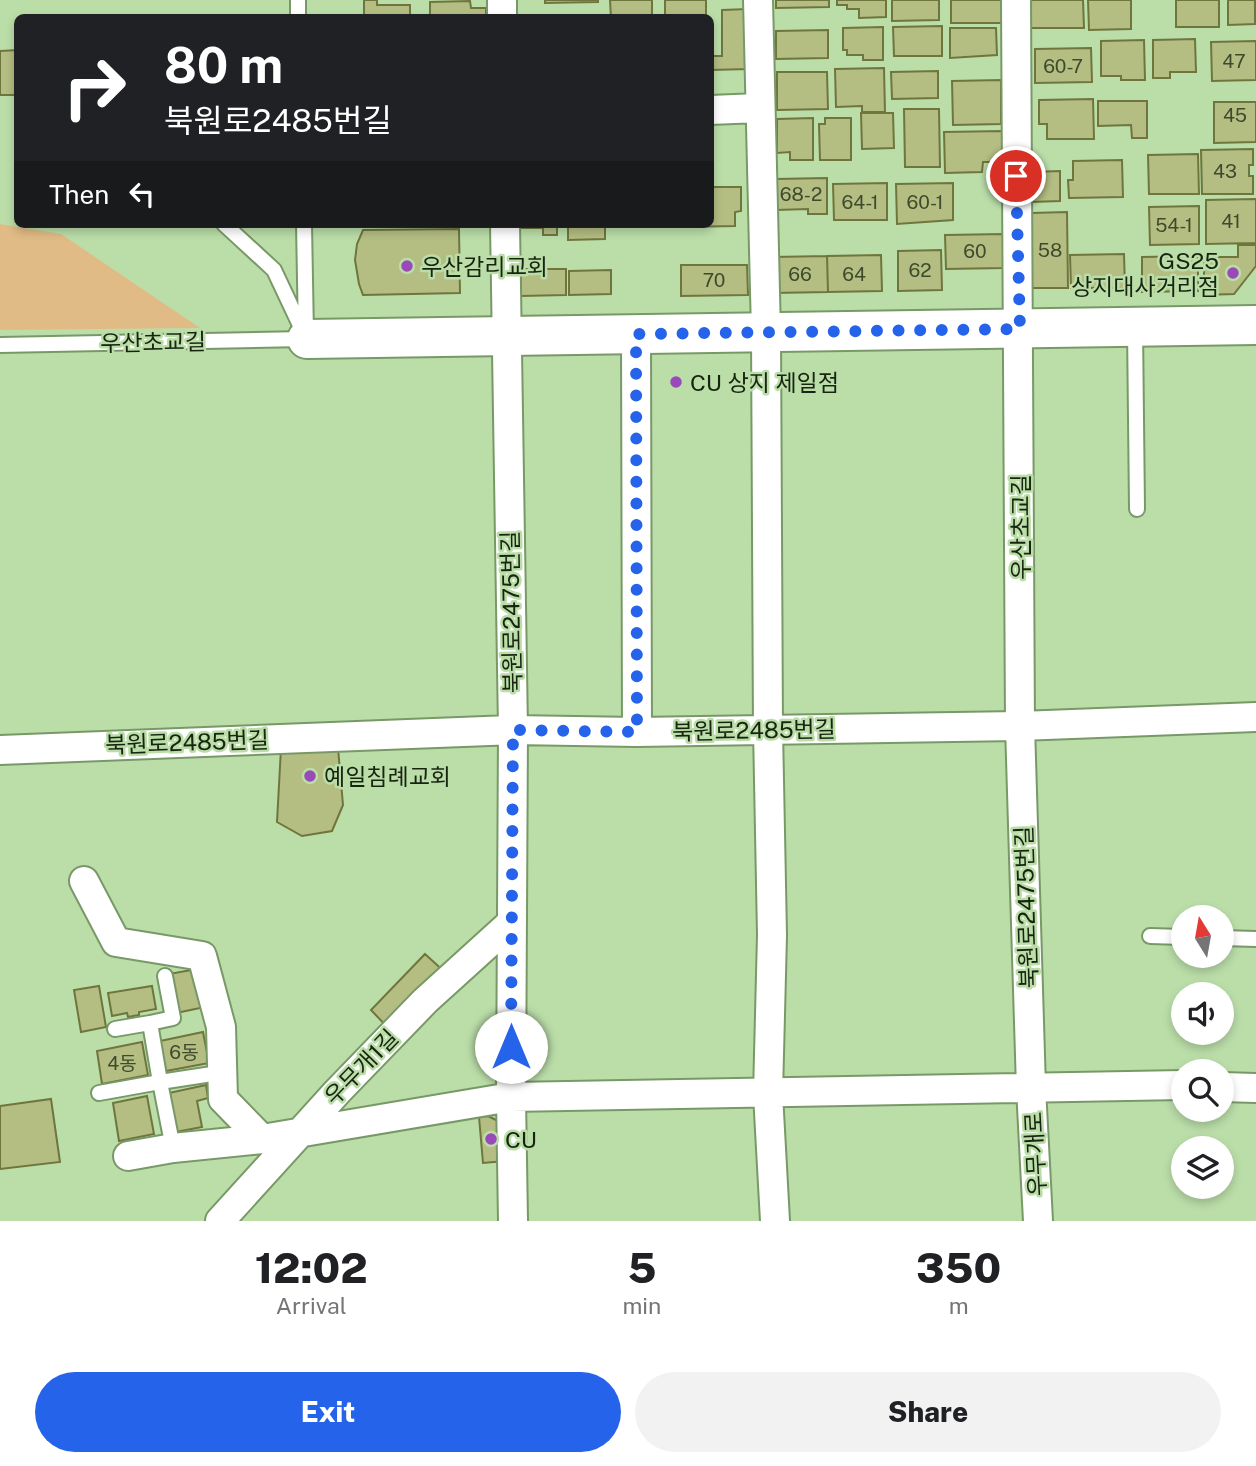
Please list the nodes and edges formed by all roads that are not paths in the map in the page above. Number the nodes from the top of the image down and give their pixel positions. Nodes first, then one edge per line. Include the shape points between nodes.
1 (758, 0) edge
2 (1016, 0) edge
3 (760, 108) junction
4 (714, 110) edge
5 (228, 228) edge
6 (304, 228) edge
7 (505, 228) edge
8 (1256, 325) edge
9 (1135, 327) junction
10 (1020, 329) junction
11 (766, 333) junction
12 (636, 334) junction
13 (507, 336) junction
14 (307, 340) junction
15 (0, 345) edge
16 (1136, 509) dead end
17 (1256, 717) edge
18 (1020, 726) junction
19 (768, 729) junction
20 (513, 730) junction
21 (637, 732) junction
22 (0, 750) edge
23 (84, 881) dead end
24 (512, 922) junction
25 (1150, 936) dead end
26 (1171, 937) edge
27 (1234, 938) edge
28 (1256, 939) edge
29 (165, 976) dead end
30 (150, 1023) junction
31 (116, 1029) dead end
32 (212, 1074) dead end
33 (160, 1082) junction
34 (1171, 1085) edge
35 (1031, 1087) junction
36 (1234, 1087) edge
37 (1256, 1088) edge
38 (99, 1093) dead end
39 (768, 1094) junction
40 (511, 1097) junction
41 (300, 1132) junction
42 (262, 1139) junction
43 (173, 1148) junction
44 (128, 1156) dead end
45 (221, 1220) edge
46 (513, 1221) edge
47 (775, 1221) edge
48 (1038, 1221) edge

1 - 3 street
2 - 10 street, 우산초교길
3 - 4 street
3 - 11 street
5 - 14 lane via 274,270
6 - 14 lane
7 - 13 street
8 - 9 street, 우산초교길
9 - 10 street, 우산초교길
9 - 16 lane
10 - 11 street, 우산초교길
10 - 18 street, 우산초교길
11 - 12 street, 우산초교길
11 - 19 street
12 - 13 street, 우산초교길
12 - 21 street
13 - 14 street, 우산초교길
13 - 20 street, 북원로2475번길
14 - 15 lane, 우산초교길
17 - 18 street, 북원로2485번길
18 - 19 street, 북원로2485번길
18 - 35 street, 북원로2475번길
19 - 21 street, 북원로2485번길
19 - 39 street via 772,935
20 - 21 street, 북원로2485번길
20 - 22 street, 북원로2485번길
20 - 24 street, 북원로2475번길
23 - 42 street via 116,942 202,956 220,1027 223,1099
24 - 40 street, 북원로2475번길
24 - 41 street, 우무개1길 via 425,1001
25 - 26 lane
27 - 28 lane
29 - 30 lane via 173,1018
30 - 31 lane
30 - 33 lane
32 - 33 lane
33 - 38 lane
33 - 43 lane
34 - 35 street
35 - 39 street
35 - 48 street, 우무개로
36 - 37 street
39 - 40 street
39 - 47 street
40 - 41 street
40 - 46 street, 북원로2475번길
41 - 42 street
41 - 45 street, 우무개1길
42 - 43 street
43 - 44 street

